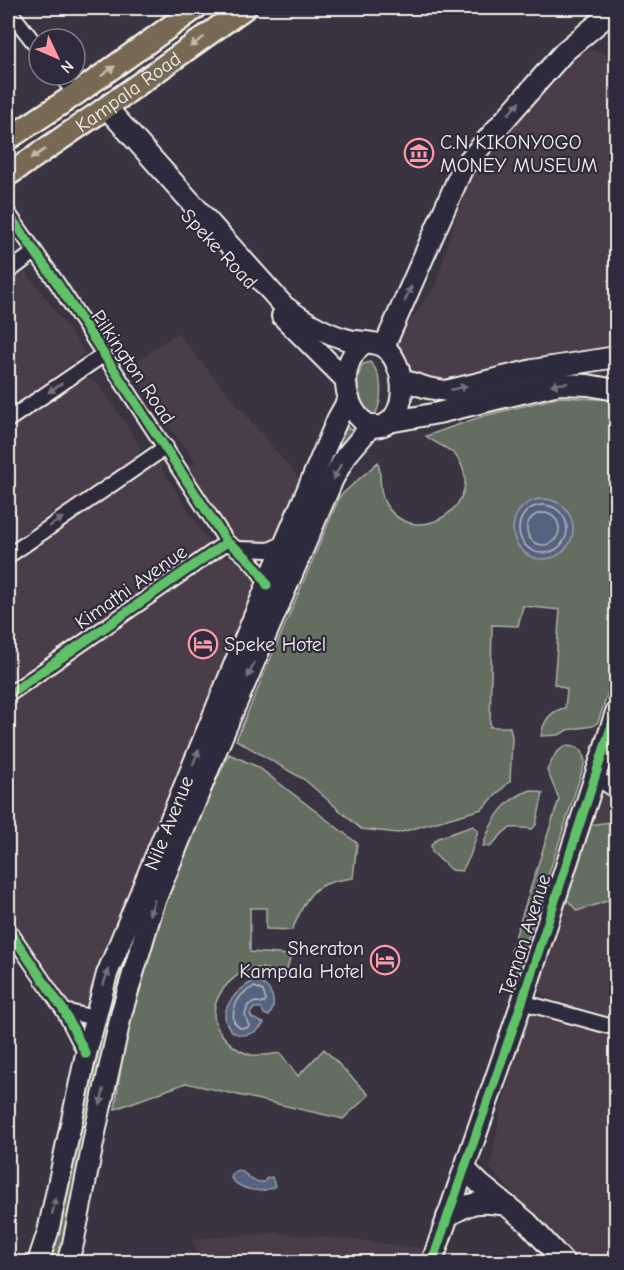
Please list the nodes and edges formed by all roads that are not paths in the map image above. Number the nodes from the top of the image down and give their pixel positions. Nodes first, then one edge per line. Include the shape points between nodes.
1 (196, 8) edge
2 (245, 8) edge
3 (8, 9) edge
4 (615, 14) edge
5 (27, 34) edge
6 (70, 87) edge
7 (76, 94) junction
8 (101, 111) junction
9 (8, 139) edge
10 (8, 175) edge
11 (8, 213) edge
12 (35, 252) junction
13 (8, 272) edge
14 (364, 343) junction
15 (384, 347) junction
16 (103, 355) junction
17 (616, 357) edge
18 (402, 380) junction
19 (347, 390) junction
20 (616, 390) edge
21 (8, 420) edge
22 (380, 424) junction
23 (166, 447) junction
24 (285, 543) junction
25 (233, 546) junction
26 (8, 556) edge
27 (267, 585) junction
28 (8, 695) edge
29 (616, 712) edge
30 (596, 777) junction
31 (616, 791) edge
32 (8, 929) edge
33 (522, 1002) junction
34 (64, 1011) junction
35 (95, 1018) junction
36 (616, 1028) edge
37 (86, 1054) junction
38 (465, 1169) junction
39 (506, 1205) junction
40 (447, 1217) junction
41 (71, 1256) edge
42 (38, 1263) edge
43 (432, 1263) edge
44 (564, 1263) edge

7 -> 1 main road, Kampala Road
2 -> 8 main road, Kampala Road
3 - 5 street
15 -> 4 main road via 463,167 565,51
6 - 7 street
7 - 9 main road, Kampala Road
8 -> 10 main road, Kampala Road
8 - 14 main road, Speke Road via 284,306 331,335
8 - 19 main road, Speke Road
11 - 12 street, Pilkington Road
12 - 13 street
12 - 16 street, Pilkington Road
14 - 15 main road
14 - 19 main road via 347,370
15 - 18 main road via 396,362
16 -> 21 street
16 - 23 street, Pilkington Road
18 -> 17 main road via 453,390 533,370
18 - 22 main road via 399,403
19 - 22 main road via 357,415
19 - 24 main road, Nile Avenue
20 -> 22 main road via 588,384 559,384
22 -> 41 main road, Nile Avenue via 345,457 333,479 153,903 122,1011
23 - 25 street, Pilkington Road
26 -> 23 street
24 - 25 street via 269,550
24 - 27 main road, Nile Avenue
25 - 27 street via 255,566
25 - 28 street, Kimathi Avenue
35 -> 27 main road, Nile Avenue via 107,974
29 - 30 main road, Ternan Avenue
30 - 31 street
30 - 33 main road, Ternan Avenue
32 - 34 street
33 - 36 street
33 - 38 main road, Ternan Avenue
34 - 35 street
34 - 37 street
35 - 37 main road, Nile Avenue
42 -> 37 main road, Nile Avenue
38 - 39 main road
38 - 40 main road, Ternan Avenue
39 - 40 main road via 473,1203
39 - 44 main road
40 - 43 main road, Ternan Avenue

